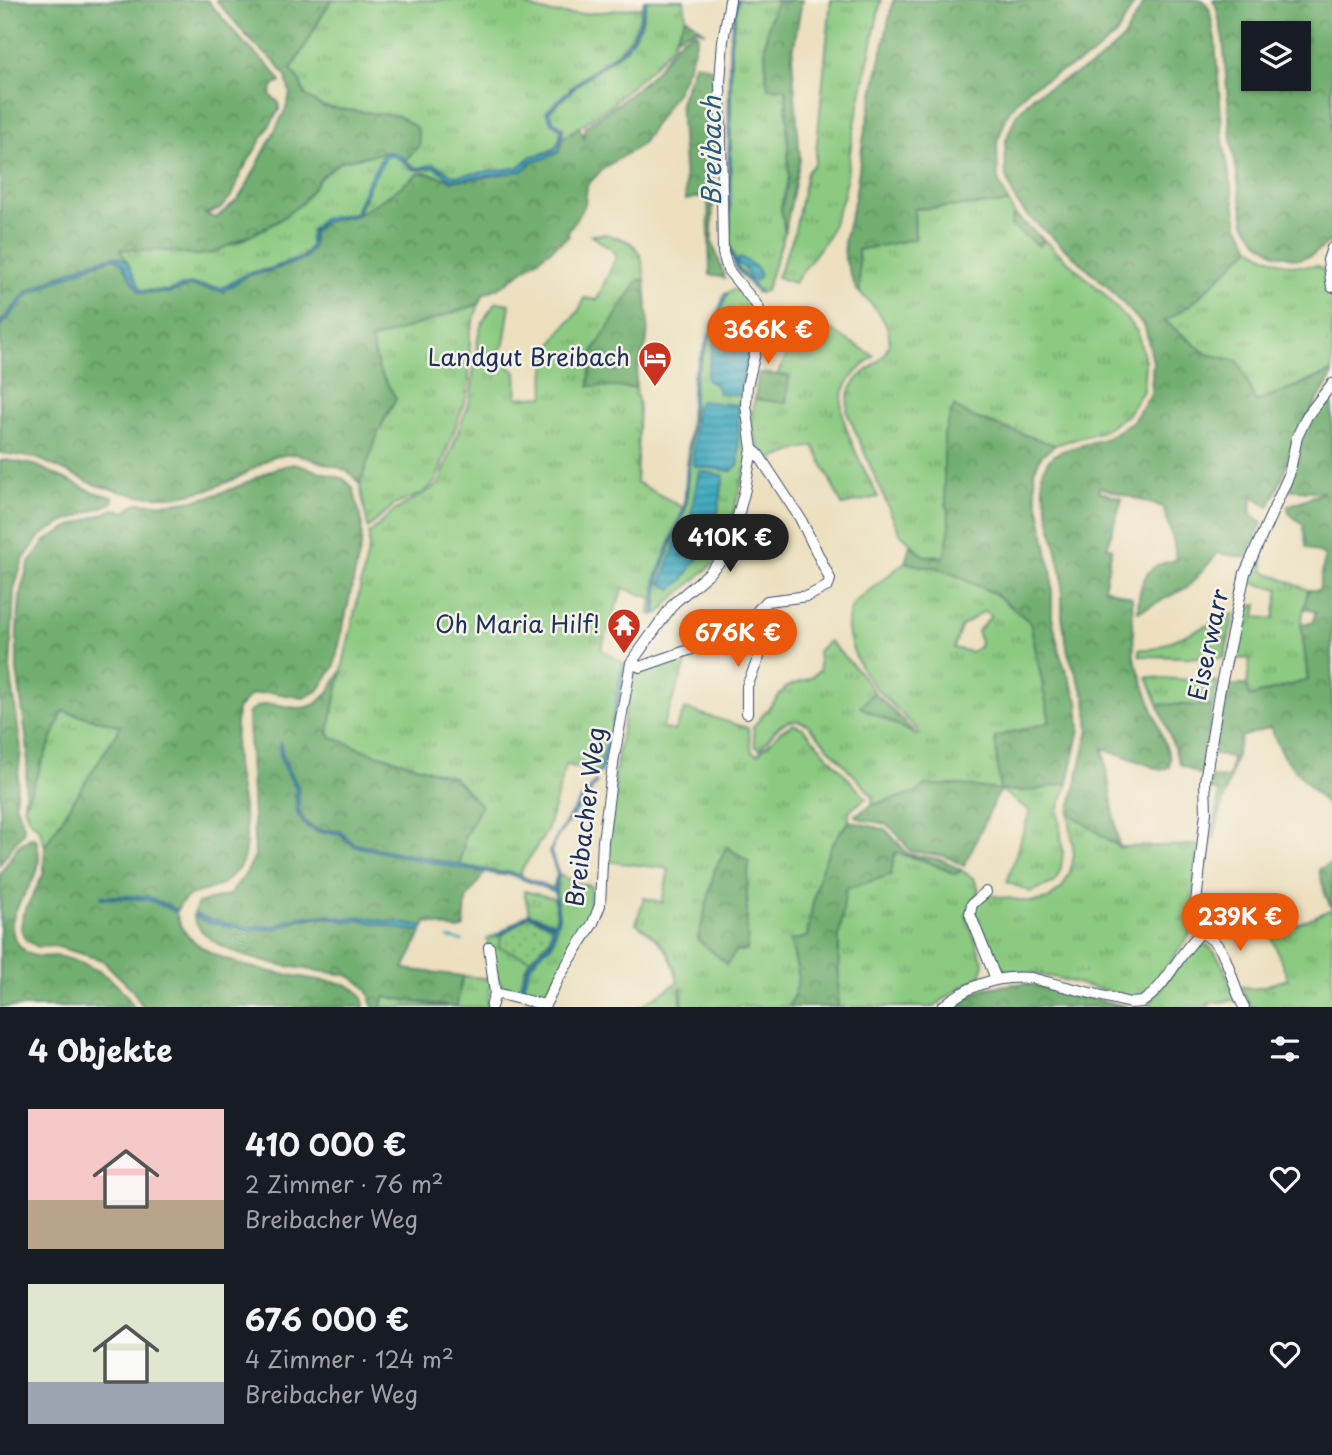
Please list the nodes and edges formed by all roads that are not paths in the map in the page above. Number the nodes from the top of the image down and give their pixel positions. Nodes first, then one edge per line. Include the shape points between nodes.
1 (730, 0) edge
2 (1332, 248) edge
3 (1332, 287) edge
4 (1332, 384) edge
5 (752, 449) junction
6 (754, 621) junction
7 (631, 663) junction
8 (747, 713) dead end
9 (986, 892) dead end
10 (1200, 933) junction
11 (489, 947) dead end
12 (996, 979) junction
13 (495, 993) junction
14 (545, 1006) edge
15 (491, 1007) edge
16 (942, 1007) edge
17 (1244, 1007) edge

1 - 5 street, Breibacher Weg via 720,82 723,253 728,270 761,313 747,386
2 - 3 street via 1328,260
4 - 10 street, Eiserwarr via 1297,437 1289,475 1245,573 1205,781 1195,912
5 - 6 street, Breibacher Weg via 796,511 830,579 828,586 808,596 767,601
5 - 7 street, Breibacher Weg via 728,550 716,567 667,610
6 - 7 street, Breibacher Weg via 640,667
6 - 8 street via 759,657 747,686
7 - 14 street, Breibacher Weg via 603,841 600,905
9 - 12 street via 975,900 970,914
10 - 12 street via 1148,998 1139,1003 1031,978
10 - 17 street via 1227,962
11 - 13 street
12 - 16 street via 965,991
13 - 14 street, Breibacher Weg
13 - 15 street

